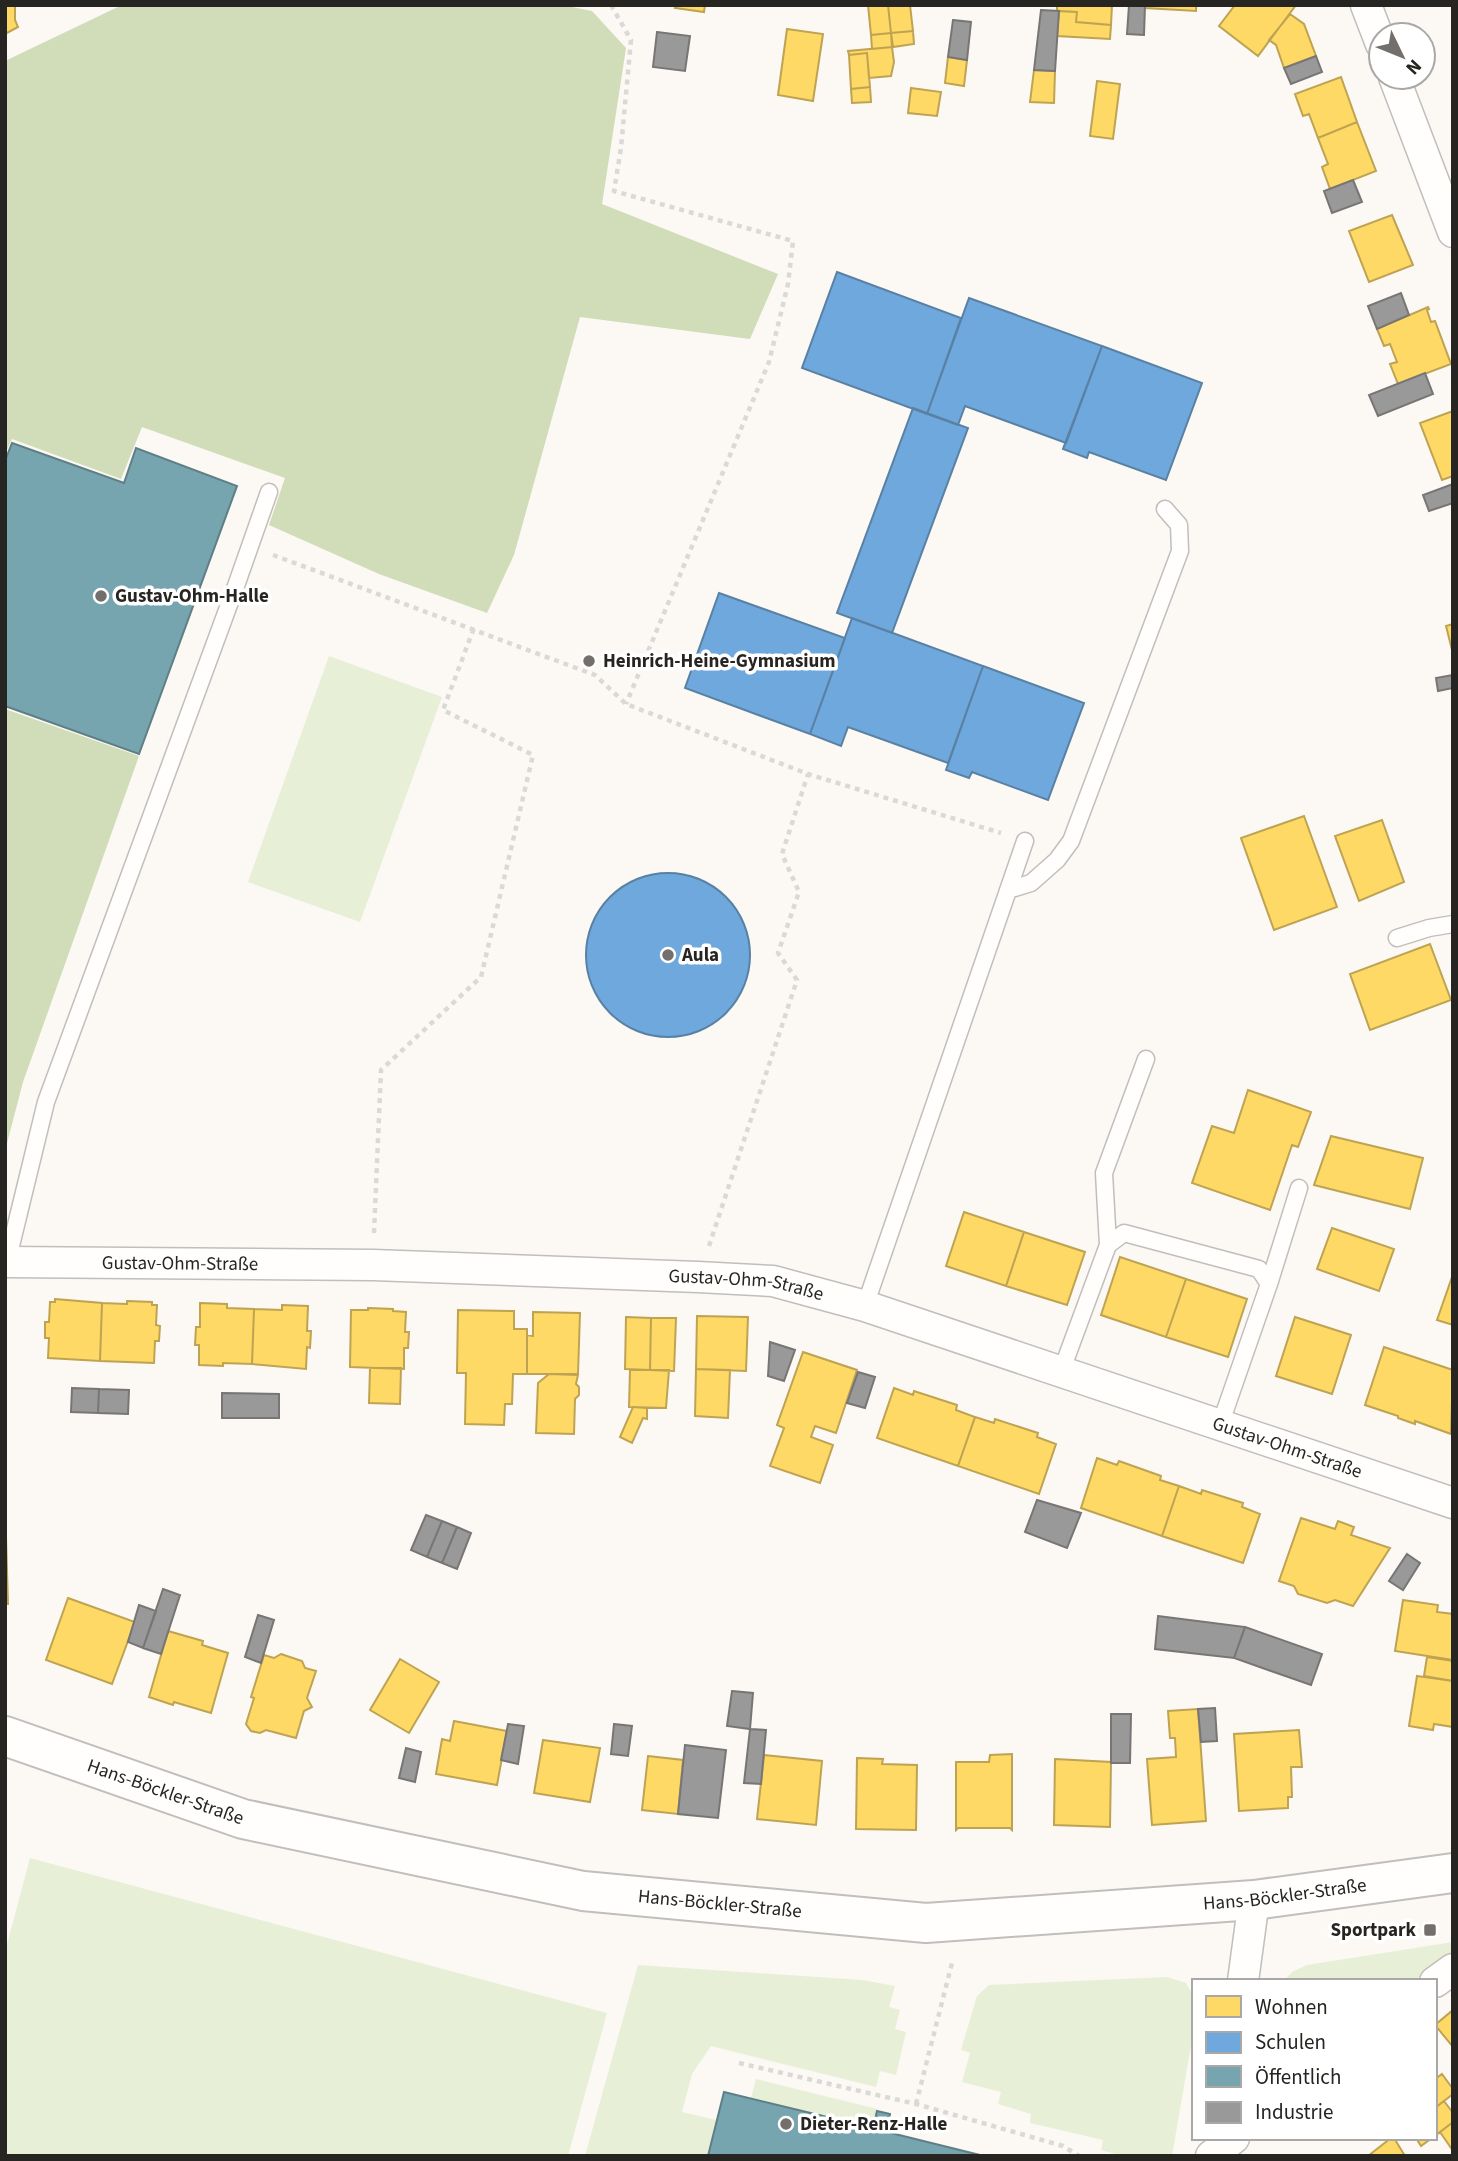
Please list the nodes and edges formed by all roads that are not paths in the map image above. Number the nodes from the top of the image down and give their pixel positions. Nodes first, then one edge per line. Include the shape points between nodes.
1 (1399, 91) edge
2 (1453, 232) edge
3 (269, 492) dead end
4 (1165, 509) dead end
5 (1025, 841) road end
6 (1008, 890) junction
7 (1453, 924) edge
8 (1397, 938) dead end
9 (1146, 1059) dead end
10 (1298, 1188) dead end
11 (1108, 1245) junction
12 (6, 1262) edge
13 (1269, 1284) junction
14 (865, 1306) junction
15 (1060, 1372) junction
16 (1220, 1425) junction
17 (1453, 1503) edge
18 (5, 1736) edge
19 (1453, 1873) edge
20 (1254, 1900) junction
21 (1453, 1969) edge
22 (1243, 1979) edge
23 (1437, 1981) edge
24 (1231, 2140) edge
25 (1210, 2156) edge

1 - 2 street
3 - 12 lane via 46,1102
4 - 6 lane via 1179,525 1180,551 1071,841 1031,883
5 - 6 lane
6 - 14 lane
7 - 8 lane
9 - 11 lane via 1104,1173
10 - 13 lane
11 - 13 lane via 1124,1233 1259,1269
11 - 15 lane
12 - 14 street, Gustav-Ohm-Straße via 373,1265 698,1277 773,1281
13 - 16 lane
14 - 15 street, Gustav-Ohm-Straße
15 - 16 street, Gustav-Ohm-Straße
16 - 17 street, Gustav-Ohm-Straße
18 - 20 main road, Hans-Böckler-Straße via 243,1819 583,1891 926,1923
19 - 20 main road, Hans-Böckler-Straße
20 - 22 street
21 - 23 street
24 - 25 street

